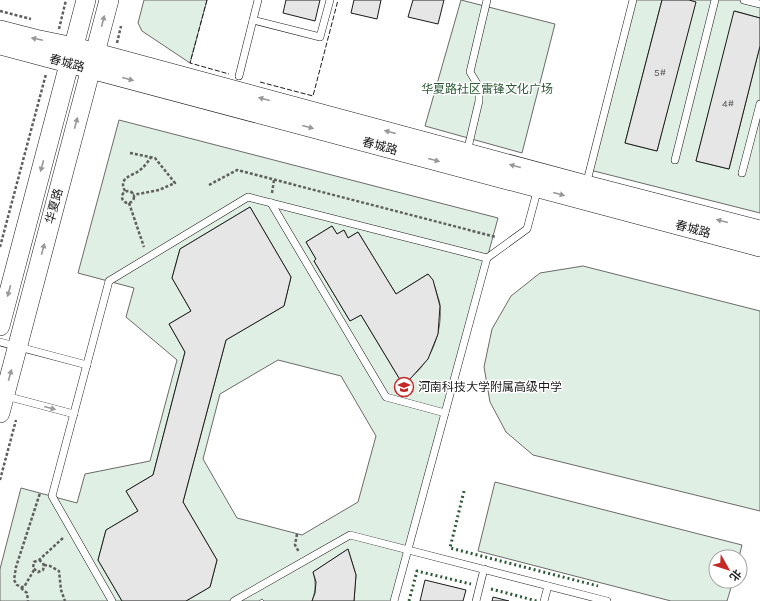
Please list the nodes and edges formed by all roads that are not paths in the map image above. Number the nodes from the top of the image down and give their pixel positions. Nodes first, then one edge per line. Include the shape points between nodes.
1 (86, 0) edge
2 (109, 0) edge
3 (258, 0) edge
4 (330, 0) edge
5 (487, 0) edge
6 (633, 0) edge
7 (715, 0) edge
8 (744, 0) edge
9 (760, 4) edge
10 (253, 20) junction
11 (0, 30) edge
12 (0, 45) edge
13 (52, 51) junction
14 (72, 55) junction
15 (93, 61) junction
16 (239, 76) dead end
17 (760, 104) edge
18 (465, 160) junction
19 (675, 160) dead end
20 (742, 174) dead end
21 (540, 181) junction
22 (586, 185) junction
23 (271, 203) junction
24 (760, 230) edge
25 (760, 247) edge
26 (487, 258) junction
27 (0, 326) edge
28 (9, 344) edge
29 (87, 365) junction
30 (1, 401) edge
31 (445, 412) junction
32 (74, 414) junction
33 (408, 550) junction
34 (484, 569) junction
35 (548, 586) junction
36 (112, 601) edge
37 (234, 601) edge
38 (394, 601) edge
39 (476, 601) edge
40 (544, 601) edge
41 (607, 601) edge

1 - 14 street, 华夏路
15 -> 2 street, 华夏路
3 - 10 lane
4 - 10 lane via 320,38
5 - 18 lane via 470,72 479,87 479,101
6 - 22 lane
7 - 19 lane
8 - 9 lane
10 - 16 lane
13 -> 11 street, 春城路
12 - 13 street, 春城路
13 - 14 street, 春城路
14 - 15 street, 春城路
14 -> 27 street, 华夏路
15 - 18 street, 春城路
28 -> 15 street, 华夏路
17 - 20 lane
18 - 21 street, 春城路
21 - 22 street, 春城路
21 -> 25 street, 春城路
21 - 26 lane via 527,229
24 -> 22 street, 春城路
23 - 26 lane
23 - 29 lane via 248,197 109,281
23 - 31 lane via 386,397
26 - 31 lane
28 - 29 lane
30 -> 28 street, 华夏路
29 - 32 lane
30 -> 32 lane
31 - 33 lane
32 - 36 lane via 52,496
33 - 34 lane
33 - 37 lane via 350,535
33 - 38 lane
34 - 35 lane
34 - 39 lane
35 - 40 lane
35 - 41 lane

